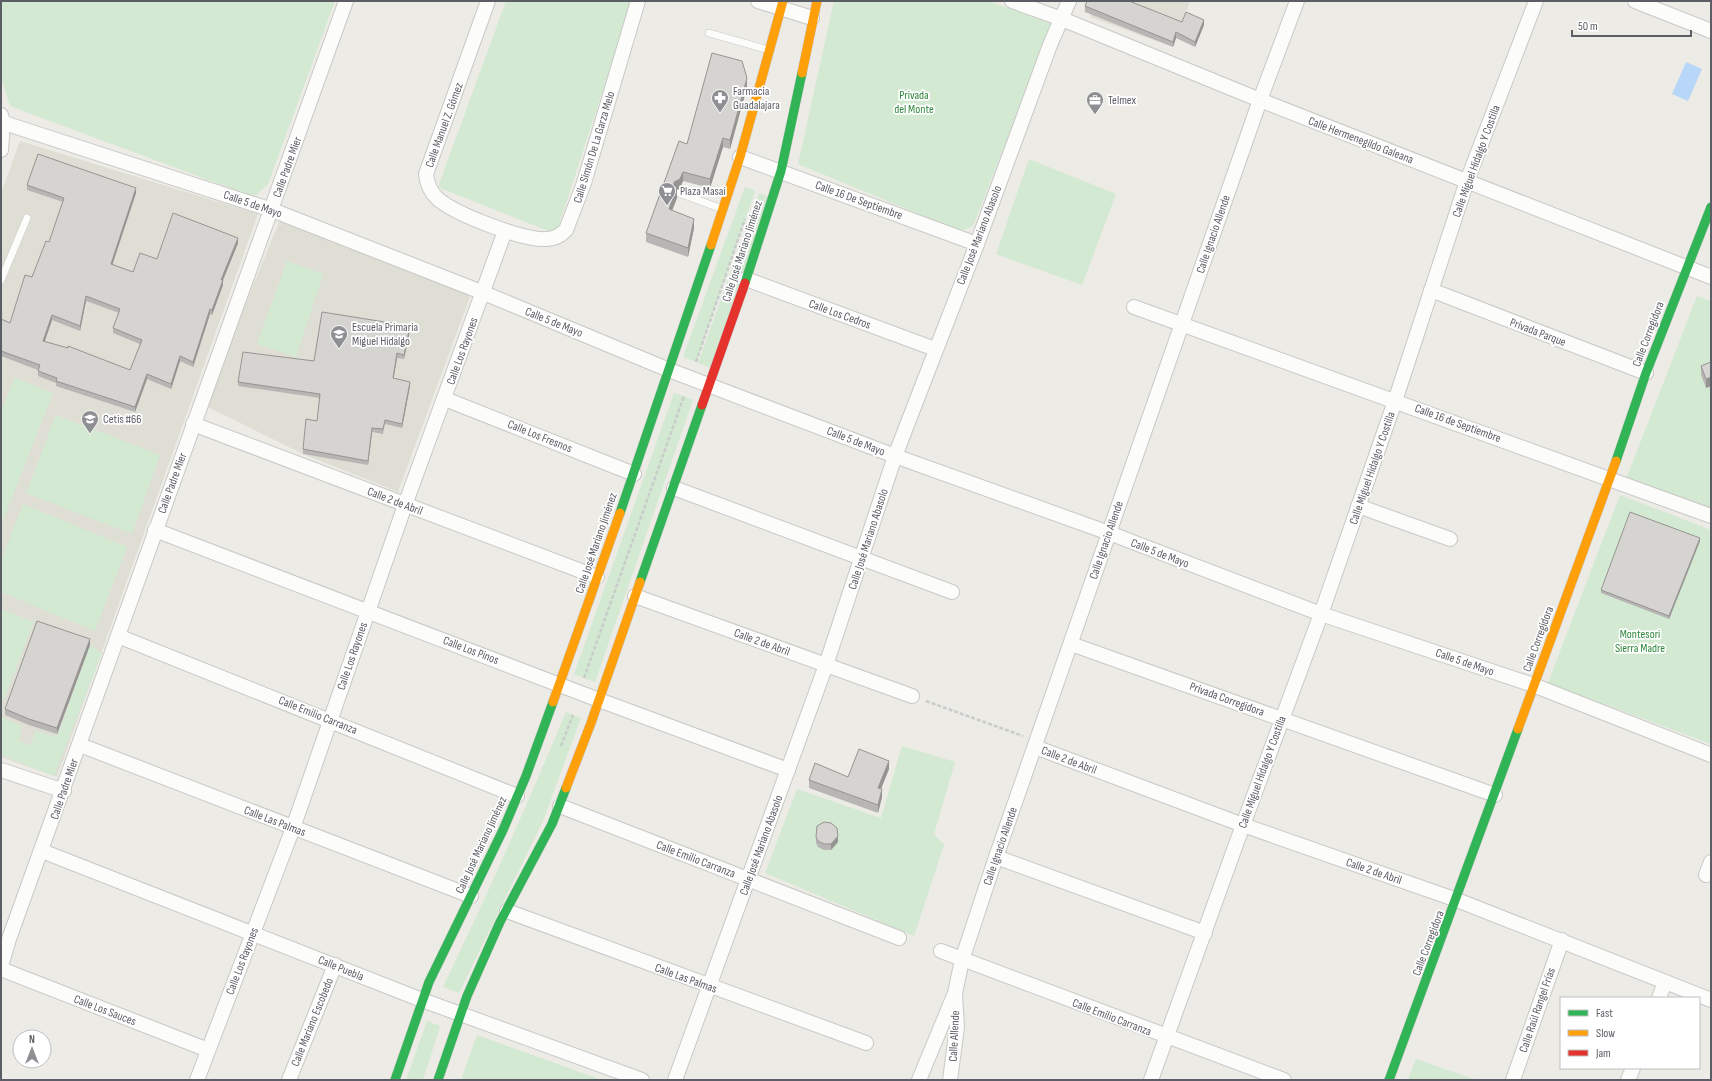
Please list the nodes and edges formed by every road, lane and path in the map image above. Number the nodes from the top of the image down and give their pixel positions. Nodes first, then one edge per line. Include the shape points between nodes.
1 (346, 1) edge
2 (488, 1) edge
3 (638, 1) edge
4 (758, 1) edge
5 (817, 1) edge
6 (1012, 1) edge
7 (1068, 1) edge
8 (1298, 1) edge
9 (1536, 1) edge
10 (1635, 1) edge
11 (782, 5) edge
12 (812, 18) junction
13 (1062, 19) junction
14 (1711, 31) edge
15 (709, 33) dead end
16 (769, 50) junction
17 (1260, 100) junction
18 (2, 119) edge
19 (1, 150) edge
20 (740, 157) junction
21 (781, 171) junction
22 (1467, 180) junction
23 (679, 193) dead end
24 (1711, 206) edge
25 (272, 210) junction
26 (722, 210) junction
27 (747, 213) dead end
28 (27, 218) dead end
29 (505, 231) junction
30 (977, 244) junction
31 (1687, 268) junction
32 (1711, 277) edge
33 (746, 279) junction
34 (1, 280) edge
35 (1431, 290) junction
36 (484, 293) junction
37 (1134, 307) dead end
38 (1181, 324) junction
39 (935, 349) junction
40 (696, 362) dead end
41 (669, 370) junction
42 (1646, 374) junction
43 (709, 384) junction
44 (684, 396) dead end
45 (445, 399) junction
46 (1396, 401) junction
47 (193, 424) junction
48 (895, 456) junction
49 (634, 474) junction
50 (1610, 479) junction
51 (674, 488) junction
52 (405, 506) junction
53 (1358, 506) junction
54 (1711, 516) edge
55 (156, 530) junction
56 (1109, 533) junction
57 (1450, 539) dead end
58 (861, 559) junction
59 (597, 577) junction
60 (952, 592) dead end
61 (635, 596) junction
62 (368, 611) junction
63 (1321, 614) junction
64 (118, 636) junction
65 (1071, 644) junction
66 (826, 665) junction
67 (584, 678) dead end
68 (560, 684) junction
69 (1533, 685) junction
70 (912, 696) joint
71 (599, 700) junction
72 (1282, 718) junction
73 (330, 720) junction
74 (80, 744) junction
75 (1035, 744) junction
76 (1711, 755) edge
77 (1, 770) edge
78 (788, 770) junction
79 (64, 791) junction
80 (1495, 795) junction
81 (517, 796) junction
82 (560, 806) junction
83 (1243, 826) junction
84 (293, 828) junction
85 (42, 851) junction
86 (996, 857) junction
87 (749, 880) junction
88 (471, 896) junction
89 (1457, 900) junction
90 (507, 911) junction
91 (252, 933) junction
92 (1205, 933) junction
93 (899, 938) dead end
94 (1562, 940) junction
95 (941, 951) dead end
96 (962, 960) junction
97 (335, 965) junction
98 (1, 968) edge
99 (1665, 982) junction
100 (709, 987) junction
101 (955, 993) junction
102 (1659, 997) edge
103 (422, 1000) junction
104 (1711, 1000) edge
105 (462, 1014) junction
106 (1166, 1037) junction
107 (866, 1043) dead end
108 (208, 1050) junction
109 (1632, 1069) edge
110 (954, 1079) edge
111 (197, 1080) edge
112 (289, 1080) edge
113 (394, 1080) edge
114 (438, 1080) edge
115 (642, 1080) edge
116 (675, 1080) edge
117 (919, 1080) edge
118 (1152, 1080) edge
119 (1284, 1080) edge
120 (1389, 1080) edge
121 (1513, 1080) edge
122 (1628, 1080) edge

1 - 25 street, Calle Padre Mier
2 - 29 street, Calle Manuel Z. Gómez via 426,174 429,189 438,200
3 - 29 street, Calle Simón De La Garza Melo via 584,183 566,230 560,236 548,239
4 - 11 street
5 - 12 street, Calle José Mariano Jiménez
6 - 13 street, Calle Hermenegildo Galeana
7 - 13 street, Calle José Mariano Abasolo
8 - 17 street, Calle Ignacio Allende
9 - 22 street, Calle Miguel Hidalgo Y Costilla
10 - 14 street
11 - 12 street
11 - 16 street, Calle José Mariano Jiménez
12 - 21 street, Calle José Mariano Jiménez
13 - 17 street, Calle Hermenegildo Galeana
13 - 30 street, Calle José Mariano Abasolo via 1050,44
15 - 16 lane
16 - 20 street, Calle José Mariano Jiménez
17 - 22 street, Calle Hermenegildo Galeana
17 - 38 street, Calle Ignacio Allende
18 - 19 street
18 - 25 street, Calle 5 de Mayo
20 - 21 street, Calle 16 De Septiembre
20 - 26 street, Calle José Mariano Jiménez
21 - 30 street, Calle 16 De Septiembre
21 - 33 street, Calle José Mariano Jiménez
22 - 31 street, Calle Hermenegildo Galeana
22 - 35 street, Calle Miguel Hidalgo Y Costilla
23 - 26 lane
24 - 31 street, Calle Corregidora via 1703,235
25 - 36 street, Calle 5 de Mayo
25 - 47 street, Calle Padre Mier
26 - 41 street, Calle José Mariano Jiménez
27 - 40 path
28 - 34 lane
29 - 36 street, Calle Los Rayones
30 - 39 street, Calle José Mariano Abasolo
31 - 32 street, Calle Hermenegildo Galeana
31 - 42 street, Calle Corregidora
33 - 39 street, Calle Los Cedros
33 - 43 street, Calle José Mariano Jiménez
35 - 42 street, Privada Parque
35 - 46 street, Calle Miguel Hidalgo Y Costilla
36 - 41 street, Calle 5 de Mayo
36 - 45 street, Calle Los Rayones
37 - 38 street, Calle 16 de Septiembre
38 - 46 street, Calle 16 de Septiembre
38 - 56 street, Calle Ignacio Allende
39 - 48 street, Calle José Mariano Abasolo
41 - 43 street, Calle 5 de Mayo
41 - 49 street, Calle José Mariano Jiménez
42 - 50 street, Calle Corregidora
43 - 48 street, Calle 5 de Mayo
43 - 51 street, Calle José Mariano Jiménez
44 - 67 path
45 - 49 street, Calle Los Fresnos
45 - 52 street, Calle Los Rayones
46 - 50 street, Calle 16 de Septiembre
46 - 53 street, Calle Miguel Hidalgo Y Costilla
47 - 52 street, Calle 2 de Abril
47 - 55 street, Calle Padre Mier
48 - 56 street, Calle 5 de Mayo
48 - 58 street, Calle José Mariano Abasolo
49 - 59 street, Calle José Mariano Jiménez
50 - 54 street, Calle 16 de Septiembre
50 - 69 street, Calle Corregidora
51 - 58 street
51 - 61 street, Calle José Mariano Jiménez
52 - 59 street, Calle 2 de Abril
52 - 62 street, Calle Los Rayones
53 - 57 street
53 - 63 street, Calle Miguel Hidalgo Y Costilla
55 - 62 street, Calle Los Pinos
55 - 64 street, Calle Padre Mier
56 - 63 street, Calle 5 de Mayo
56 - 65 street, Calle Ignacio Allende
58 - 60 street
58 - 66 street, Calle José Mariano Abasolo
59 - 68 street, Calle José Mariano Jiménez
61 - 66 street, Calle 2 de Abril
61 - 71 street, Calle José Mariano Jiménez
62 - 68 street, Calle Los Pinos
62 - 73 street, Calle Los Rayones
63 - 69 street, Calle 5 de Mayo
63 - 72 street, Calle Miguel Hidalgo Y Costilla
64 - 73 street, Calle Emilio Carranza
64 - 74 street, Calle Padre Mier
65 - 72 street, Privada Corregidora
65 - 75 street, Calle Ignacio Allende
66 - 70 street, Calle 2 de Abril
66 - 78 street, Calle José Mariano Abasolo
68 - 71 street, Calle Los Pinos
68 - 81 street, Calle José Mariano Jiménez
69 - 76 street, Calle 5 de Mayo
69 - 80 street, Calle Corregidora
70 - 75 path
71 - 78 street, Calle Los Pinos
71 - 82 street, Calle José Mariano Jiménez
72 - 80 street, Privada Corregidora
72 - 83 street, Calle Miguel Hidalgo Y Costilla
73 - 81 street, Calle Emilio Carranza
73 - 84 street, Calle Los Rayones
74 - 79 street, Calle Padre Mier
74 - 84 street, Calle Las Palmas
75 - 83 street, Calle 2 de Abril
75 - 86 street, Calle Ignacio Allende
77 - 79 street
78 - 87 street, Calle José Mariano Abasolo
79 - 85 street, Calle Padre Mier
80 - 89 street, Calle Corregidora
81 - 88 street, Calle José Mariano Jiménez
82 - 87 street, Calle Emilio Carranza
82 - 90 street, Calle José Mariano Jiménez
83 - 89 street, Calle 2 de Abril
83 - 92 street, Calle Miguel Hidalgo Y Costilla
84 - 88 street, Calle Las Palmas
84 - 91 street, Calle Los Rayones
85 - 91 street, Calle Puebla
85 - 98 street, Calle Padre Mier via 9,938
86 - 92 street
86 - 96 street, Calle Ignacio Allende
87 - 93 street, Calle Emilio Carranza
87 - 100 street, Calle José Mariano Abasolo
88 - 103 street, Calle José Mariano Jiménez
89 - 94 street, Calle 2 de Abril
89 - 120 street, Calle Corregidora
90 - 100 street, Calle Las Palmas
90 - 105 street, Calle José Mariano Jiménez via 467,996
91 - 97 street, Calle Puebla
91 - 108 street, Calle Los Rayones
92 - 106 street, Calle Miguel Hidalgo Y Costilla
94 - 99 street, Calle 2 de Abril
94 - 121 street, Calle Raúl Rangel Frías
95 - 96 street, Calle Emilio Carranza
96 - 101 street, Calle Ignacio Allende
96 - 106 street, Calle Emilio Carranza
97 - 103 street, Calle Puebla
97 - 112 street, Calle Mariano Escobedo
98 - 108 street, Calle Los Sauces
99 - 102 street
99 - 104 street, Calle 2 de Abril
100 - 107 street, Calle Las Palmas
100 - 116 street, Calle José Mariano Abasolo
101 - 110 street, Calle Allende via 957,1027
101 - 117 street, Calle Ignacio Allende
103 - 105 street, Calle Puebla
103 - 113 street, Calle José Mariano Jiménez
105 - 114 street, Calle José Mariano Jiménez
105 - 115 street, Calle Puebla
106 - 118 street, Calle Miguel Hidalgo Y Costilla
106 - 119 street, Calle Emilio Carranza
108 - 111 street, Calle Los Rayones
109 - 122 street

